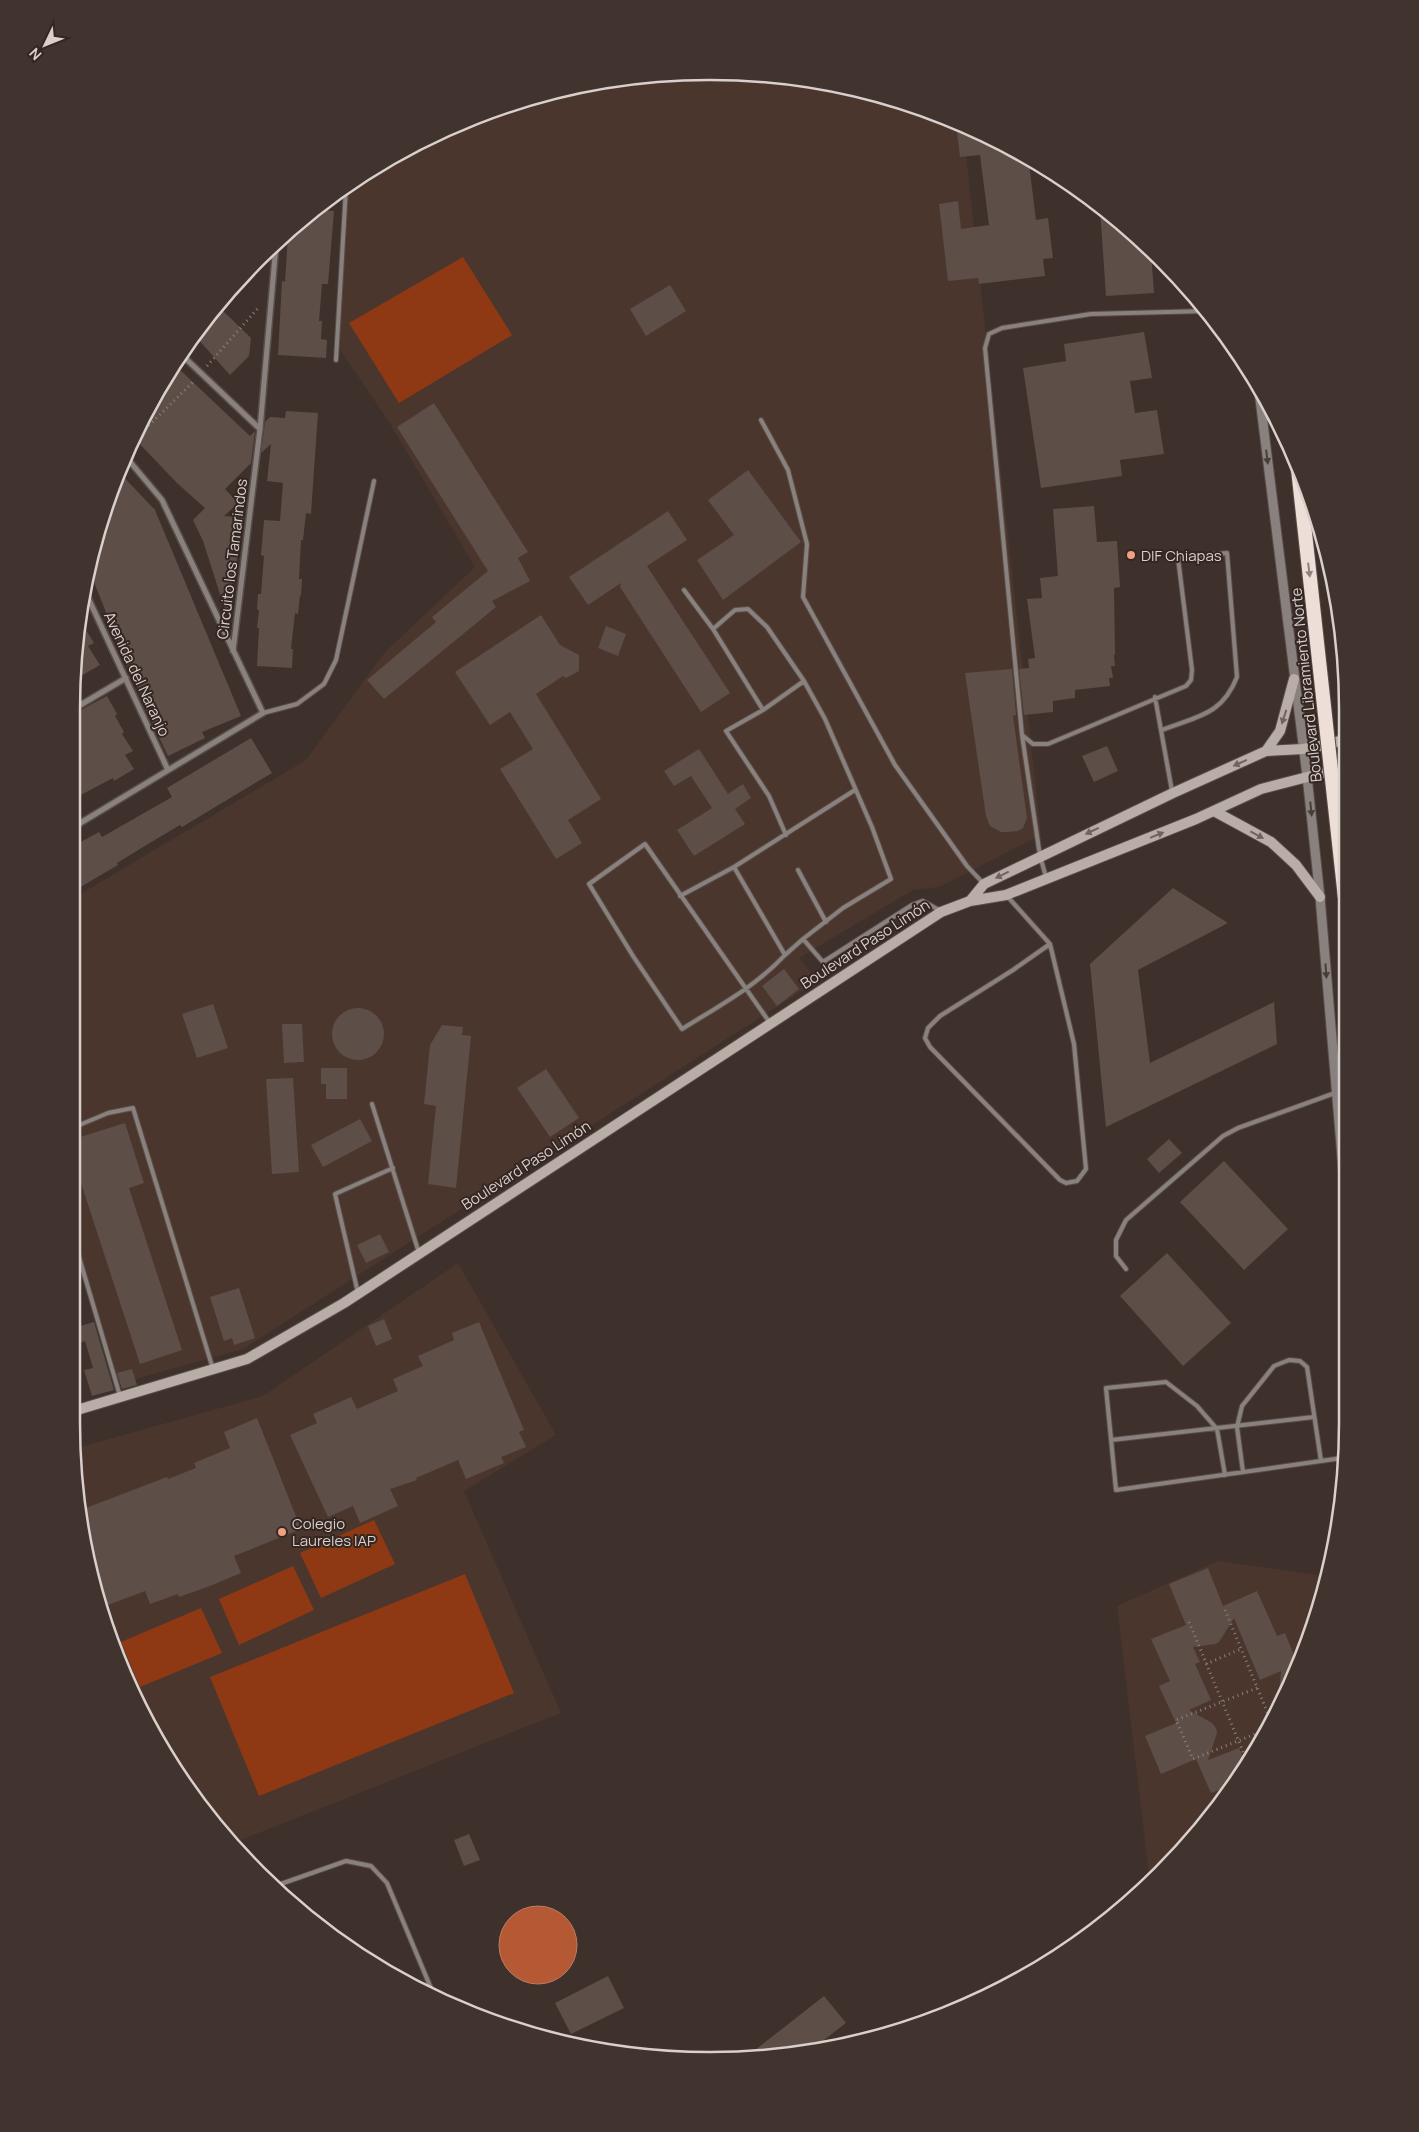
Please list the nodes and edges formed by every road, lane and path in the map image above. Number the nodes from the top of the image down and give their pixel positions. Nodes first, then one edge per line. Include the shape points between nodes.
1 (346, 196) edge
2 (275, 253) edge
3 (1197, 311) edge
4 (186, 359) edge
5 (336, 360) dead end
6 (1261, 406) edge
7 (761, 420) dead end
8 (260, 429) junction
9 (131, 463) edge
10 (374, 481) dead end
11 (1301, 494) edge
12 (684, 590) dead end
13 (89, 601) edge
14 (713, 629) junction
15 (233, 651) junction
16 (126, 678) junction
17 (1294, 679) junction
18 (804, 681) junction
19 (1155, 697) junction
20 (80, 704) edge
21 (763, 710) junction
22 (263, 713) junction
23 (1162, 730) junction
24 (1022, 735) junction
25 (1339, 741) edge
26 (1303, 749) junction
27 (1266, 751) junction
28 (1339, 769) edge
29 (168, 770) junction
30 (1307, 776) junction
31 (855, 790) junction
32 (1173, 793) junction
33 (1214, 811) junction
34 (80, 824) edge
35 (786, 835) junction
36 (1339, 843) edge
37 (1040, 856) junction
38 (734, 867) junction
39 (798, 870) dead end
40 (1046, 878) junction
41 (984, 884) junction
42 (1006, 895) junction
43 (680, 896) junction
44 (1320, 897) junction
45 (970, 901) junction
46 (941, 912) junction
47 (826, 922) junction
48 (803, 939) junction
49 (1050, 944) junction
50 (785, 955) junction
51 (746, 989) junction
52 (770, 1024) junction
53 (1335, 1094) junction
54 (372, 1104) dead end
55 (80, 1125) edge
56 (1339, 1133) edge
57 (393, 1168) junction
58 (419, 1253) junction
59 (80, 1260) edge
60 (1126, 1269) dead end
61 (358, 1293) junction
62 (213, 1369) junction
63 (120, 1397) junction
64 (80, 1409) edge
65 (1314, 1417) junction
66 (1237, 1427) junction
67 (1217, 1429) junction
68 (1111, 1440) junction
69 (1338, 1459) edge
70 (1320, 1461) junction
71 (1243, 1472) junction
72 (1224, 1475) junction
73 (1225, 1610) dead end
74 (1188, 1622) dead end
75 (1241, 1650) junction
76 (1206, 1664) junction
77 (1257, 1688) junction
78 (1222, 1702) junction
79 (1268, 1713) edge
80 (1257, 1733) edge
81 (1237, 1741) junction
82 (1244, 1755) edge
83 (281, 1884) edge
84 (430, 1987) edge

1 - 5 lane
2 - 8 street, Circuito los Tamarindos
3 - 24 lane via 1091,314 1002,328 989,334 985,348
4 - 8 street
6 -> 17 street
7 - 41 lane via 788,470 807,544 803,597 895,765 967,866
8 - 15 street, Circuito los Tamarindos
9 - 15 street via 162,500
10 - 22 lane via 336,660 324,684 297,704
11 -> 36 highway, Boulevard Libramiento Norte, bridge
12 - 14 lane
13 - 16 street, Avenida del Naranjo
14 - 18 lane via 735,610 748,609 767,627
14 - 21 lane
15 - 22 street, Circuito los Tamarindos
16 - 20 street
16 - 29 street, Avenida del Naranjo
17 - 26 street
17 -> 27 main road via 1280,731
18 - 21 lane
18 - 31 lane via 825,719
19 - 23 lane
19 - 23 lane via 1186,686 1191,680 1178,558 1227,553 1237,677 1230,694 1216,709
19 - 24 lane via 1048,744 1033,744
21 - 35 lane via 726,731 769,796
22 - 29 street
23 - 32 lane
24 - 37 lane
25 - 26 main road, Boulevard Paso Limón
26 - 27 main road, Boulevard Paso Limón
26 - 30 street
27 -> 32 main road, Boulevard Paso Limón
28 - 30 main road, Boulevard Paso Limón
29 - 34 street
30 - 33 main road, Boulevard Paso Limón via 1261,789
30 -> 44 street
31 - 35 lane
31 - 47 lane via 891,879
32 -> 37 main road, Boulevard Paso Limón
40 -> 33 main road, Boulevard Paso Limón
33 -> 44 main road via 1271,842 1296,865
35 - 38 lane
37 - 40 lane
37 -> 41 main road, Boulevard Paso Limón
38 - 43 lane
38 - 50 lane
39 - 47 lane
40 - 42 main road, Boulevard Paso Limón
41 - 45 main road, Boulevard Paso Limón
42 - 45 main road, Boulevard Paso Limón
42 - 49 lane
43 - 51 lane
43 - 51 lane via 646,844 589,884 682,1029
44 -> 53 street
45 - 46 main road, Boulevard Paso Limón
46 - 48 lane via 923,901 912,905 823,962
46 - 52 main road, Boulevard Paso Limón
47 - 48 lane
48 - 50 lane
49 - 49 lane via 1074,1044 1086,1169 1077,1181 1066,1183 930,1047 926,1038 928,1028 940,1016
50 - 51 lane via 768,974
51 - 52 lane
52 - 58 main road, Boulevard Paso Limón
53 - 56 street
53 - 60 lane via 1223,1136 1126,1220 1116,1240 1116,1256
54 - 57 lane
55 - 62 lane via 108,1113 133,1108
57 - 58 lane
57 - 61 lane via 335,1194
58 - 61 main road, Boulevard Paso Limón
59 - 63 lane
61 - 62 main road, Boulevard Paso Limón via 247,1359
62 - 63 main road, Boulevard Paso Limón
63 - 64 main road, Boulevard Paso Limón
65 - 66 lane
65 - 66 lane via 1307,1367 1300,1361 1289,1360 1274,1366 1253,1390 1242,1406
65 - 70 lane
66 - 67 lane
66 - 71 lane
67 - 68 lane
67 - 68 lane via 1197,1406 1166,1382 1106,1388
67 - 72 lane
68 - 72 lane via 1116,1490
69 - 70 lane
70 - 71 lane
71 - 72 lane
73 - 75 path
74 - 76 path
75 - 76 path
75 - 77 path
76 - 78 path
77 - 78 path
77 - 79 path
78 - 81 path
78 - 81 path via 1176,1720 1193,1759
80 - 81 path
81 - 82 path
83 - 84 lane via 346,1862 371,1866 387,1883

